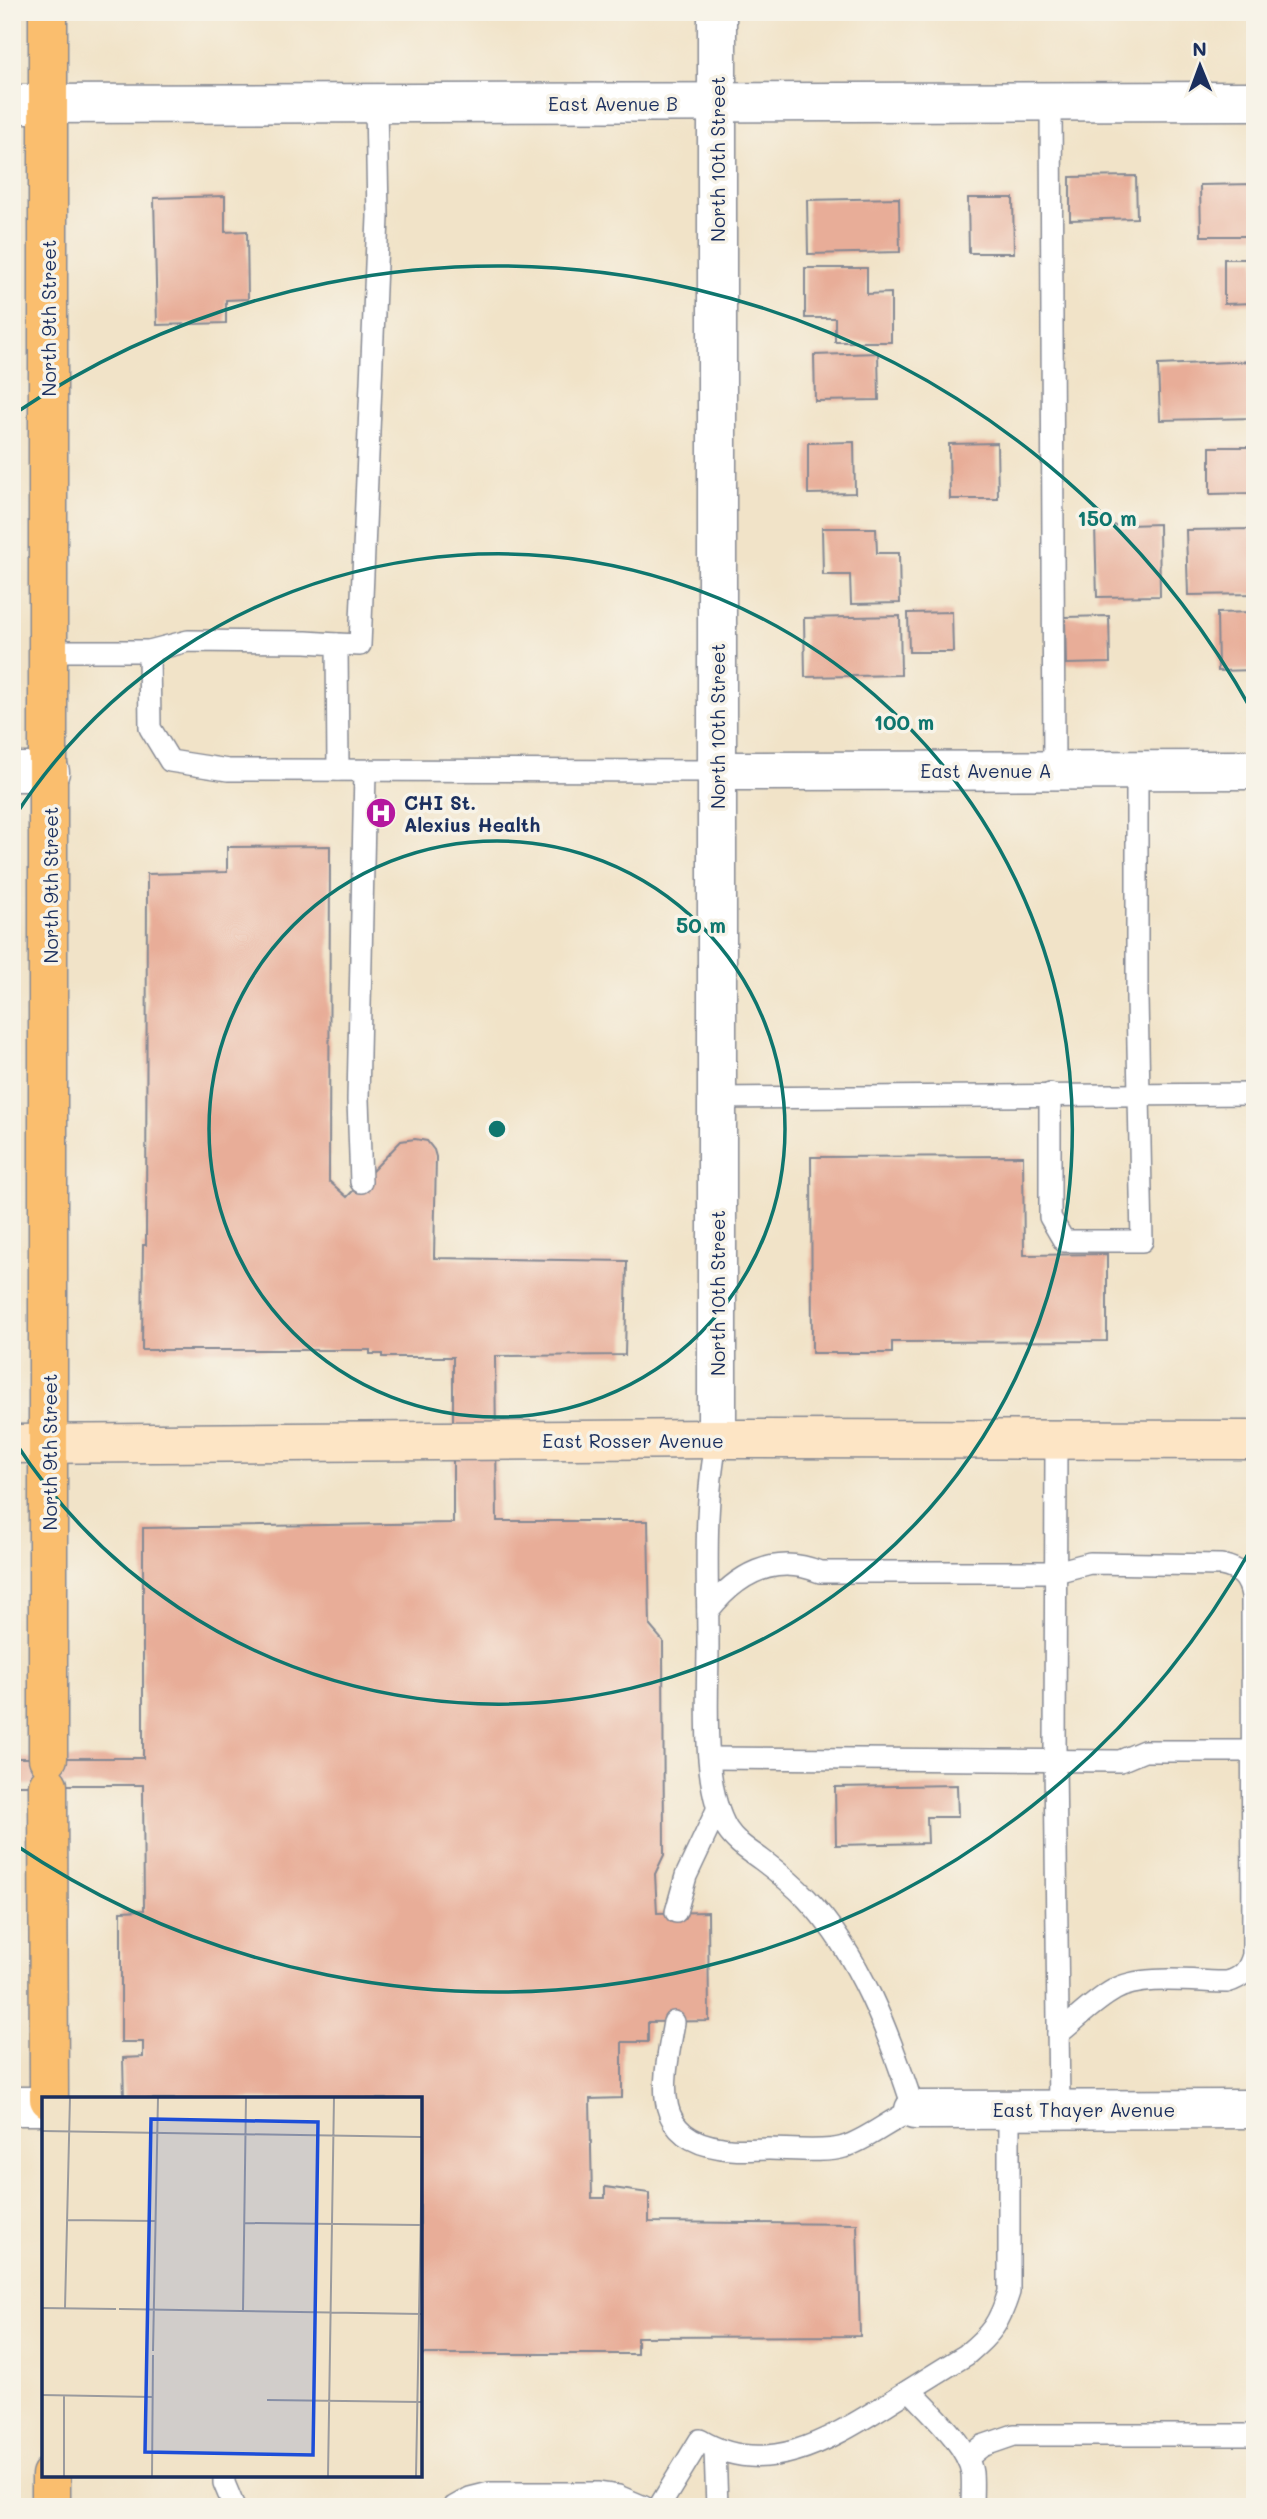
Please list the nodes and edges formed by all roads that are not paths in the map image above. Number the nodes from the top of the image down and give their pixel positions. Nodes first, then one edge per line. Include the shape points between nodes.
1 (48, 12) edge
2 (717, 12) edge
3 (1051, 100) junction
4 (1255, 101) edge
5 (376, 103) junction
6 (717, 103) junction
7 (30, 104) edge
8 (337, 644) junction
9 (50, 651) junction
10 (149, 651) junction
11 (1054, 770) junction
12 (1138, 770) junction
13 (1255, 770) edge
14 (338, 771) junction
15 (365, 771) junction
16 (12, 772) edge
17 (50, 772) junction
18 (718, 772) junction
19 (1139, 1093) junction
20 (1049, 1094) junction
21 (1255, 1094) edge
22 (718, 1098) junction
23 (361, 1182) dead end
24 (717, 1439) junction
25 (1255, 1440) edge
26 (1056, 1441) junction
27 (12, 1444) edge
28 (50, 1444) junction
29 (1056, 1572) junction
30 (708, 1611) junction
31 (1253, 1751) junction
32 (710, 1758) junction
33 (1055, 1759) junction
34 (718, 1808) junction
35 (676, 1912) dead end
36 (674, 2022) dead end
37 (1058, 2034) junction
38 (49, 2097) edge
39 (12, 2106) edge
40 (42, 2106) edge
41 (1009, 2109) junction
42 (1059, 2109) junction
43 (1255, 2109) edge
44 (914, 2110) junction
45 (910, 2390) junction
46 (1255, 2435) edge
47 (715, 2449) junction
48 (967, 2458) junction
49 (51, 2477) edge
50 (224, 2477) edge
51 (51, 2507) edge
52 (234, 2507) edge
53 (454, 2507) edge
54 (644, 2507) edge
55 (659, 2507) edge
56 (717, 2507) edge
57 (972, 2507) edge

1 - 7 main road, North 9th Street
2 - 6 street, North 10th Street
3 - 4 street, East Avenue B
3 - 6 street, East Avenue B
3 - 11 lane
5 - 6 street, East Avenue B
5 - 7 street, East Avenue B
5 - 8 lane via 378,217 360,645
6 - 18 street, North 10th Street
7 - 9 main road, North 9th Street
8 - 10 lane via 188,641
8 - 14 lane
9 - 10 lane
9 - 17 main road, North 9th Street
10 - 14 lane via 150,728 170,761 228,770
11 - 12 street, East Avenue A
11 - 18 street, East Avenue A
12 - 13 street, East Avenue A
12 - 19 lane
14 - 15 lane
15 - 18 lane
15 - 23 lane via 358,1100
16 - 17 street
17 - 28 main road, North 9th Street
18 - 22 street, North 10th Street
19 - 20 lane
19 - 20 lane via 1142,1241 1064,1241 1050,1217
19 - 21 lane
20 - 22 lane
22 - 24 street, North 10th Street
24 - 26 street, East Rosser Avenue
24 - 28 street, East Rosser Avenue
24 - 30 lane via 708,1504
25 - 26 street, East Rosser Avenue
26 - 29 lane
27 - 28 street, East Rosser Avenue
28 - 38 main road, North 9th Street
29 - 30 lane via 820,1572 779,1566 733,1583
29 - 31 lane via 1090,1563 1169,1564 1221,1565 1245,1575 1252,1597
29 - 33 lane
30 - 32 lane
31 - 33 lane via 1144,1751 1120,1761
31 - 37 lane via 1254,1955 1245,1973 1227,1982 1129,1984 1114,1990
32 - 33 lane
32 - 34 lane
33 - 37 lane
34 - 35 lane via 686,1876
34 - 44 lane via 727,1829 742,1846 785,1878 826,1922 874,2003
36 - 44 lane via 666,2069 667,2108 673,2124 704,2145 839,2149
37 - 42 lane
39 - 40 street
41 - 42 street, East Thayer Avenue
41 - 44 street, East Thayer Avenue
41 - 45 lane via 1009,2292 1001,2318 966,2354
42 - 43 street, East Thayer Avenue
45 - 47 lane via 825,2441 789,2453 736,2456
45 - 48 lane
46 - 48 lane via 1014,2435 998,2438
47 - 55 lane via 700,2440
47 - 56 lane
48 - 57 lane
49 - 51 main road
50 - 52 lane
53 - 54 lane via 490,2493 597,2493

